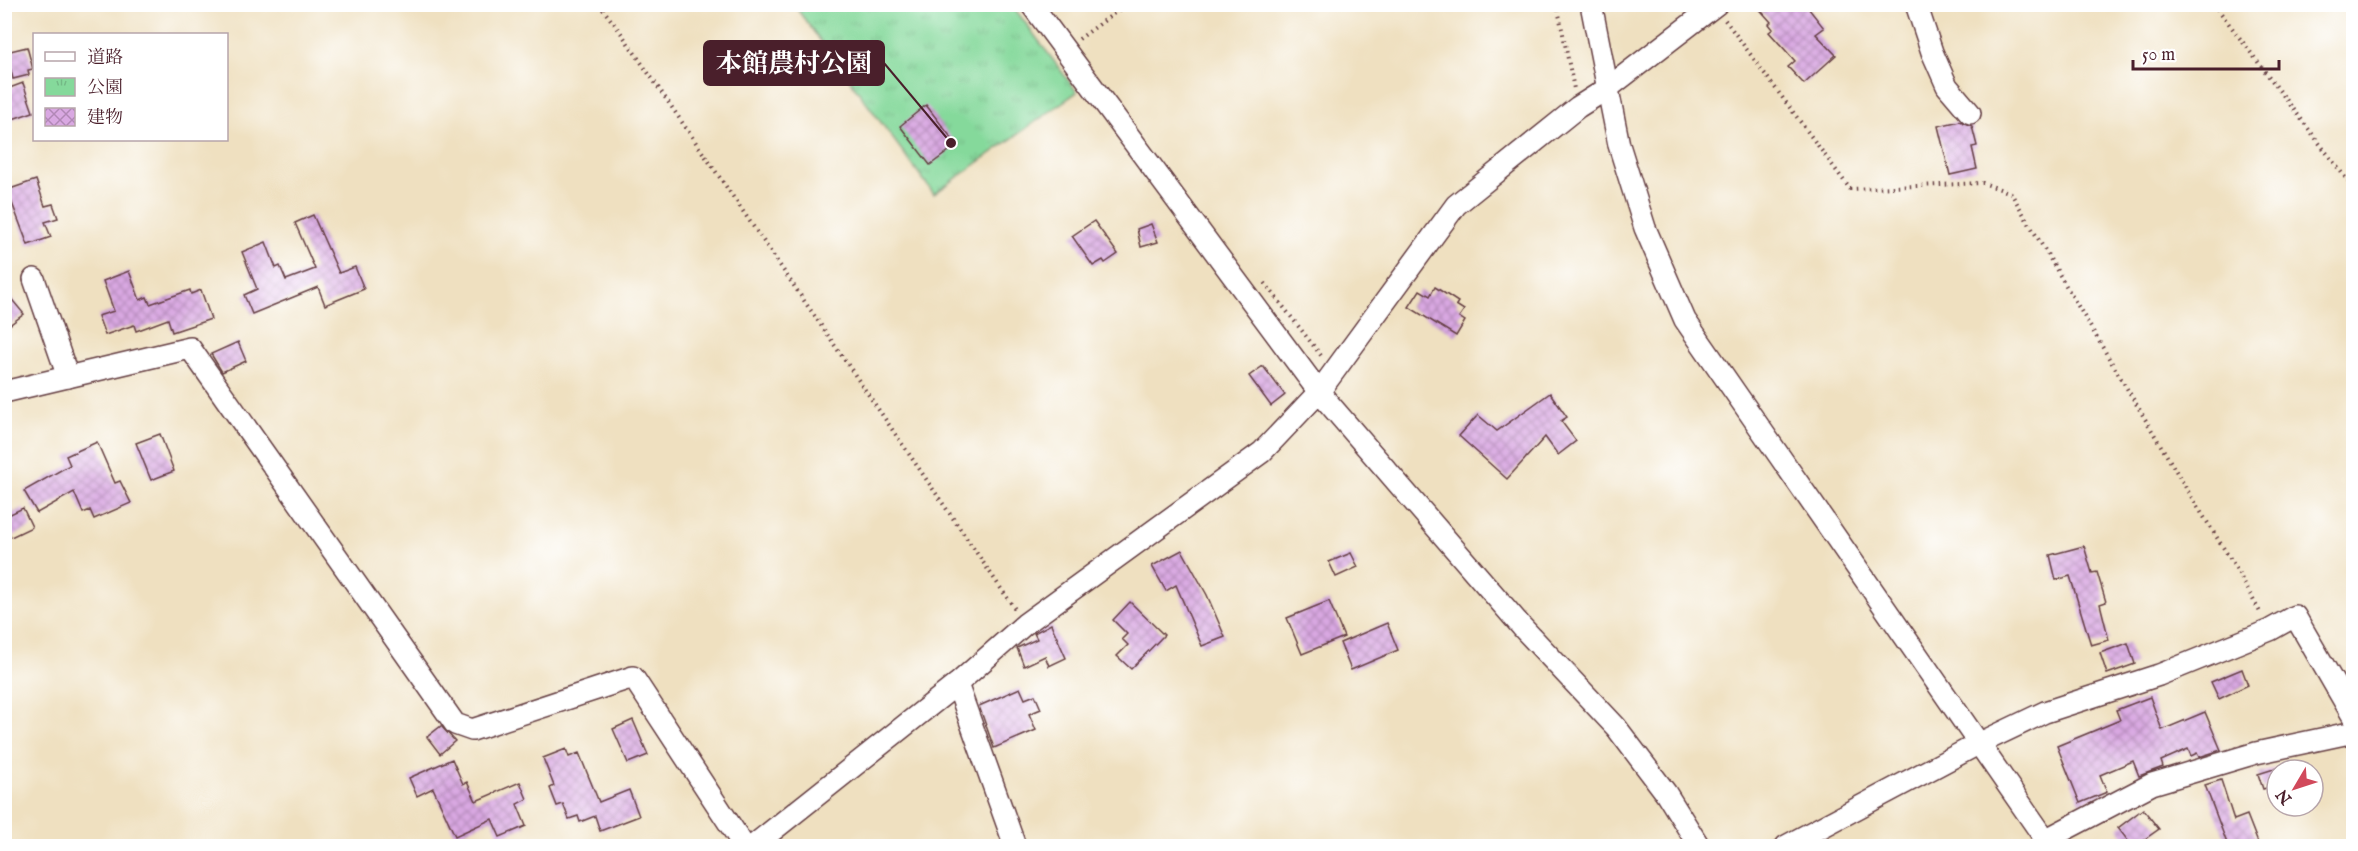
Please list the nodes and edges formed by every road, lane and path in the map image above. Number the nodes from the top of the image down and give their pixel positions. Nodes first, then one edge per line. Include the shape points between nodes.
1 (599, 4) edge
2 (1031, 4) edge
3 (1127, 4) edge
4 (1557, 4) edge
5 (1592, 4) edge
6 (1916, 4) edge
7 (2214, 4) edge
8 (1716, 5) edge
9 (1065, 49) junction
10 (1608, 88) junction
11 (1578, 107) junction
12 (1970, 112) dead end
13 (2354, 189) edge
14 (34, 279) dead end
15 (68, 377) junction
16 (4, 392) edge
17 (1319, 392) junction
18 (1025, 624) junction
19 (2270, 630) junction
20 (957, 684) junction
21 (2354, 718) edge
22 (2354, 732) edge
23 (1978, 744) junction
24 (2048, 843) edge
25 (744, 846) edge
26 (753, 846) edge
27 (1016, 846) edge
28 (1700, 846) edge
29 (1786, 846) edge

1 - 18 path
2 - 9 street
3 - 9 path
4 - 11 path
5 - 10 street
6 - 12 street via 1947,86
7 - 13 path
8 - 10 street
8 - 19 path via 1850,189 1983,183 2011,193
9 - 17 street
10 - 11 street
10 - 23 street via 1619,145 1645,228 1685,320
11 - 17 street via 1456,205
14 - 15 street
15 - 16 street
15 - 25 street via 190,348 455,724 472,730 633,677
17 - 18 street via 1262,452
17 - 28 street via 1522,627 1616,727
18 - 20 street
19 - 21 street via 2295,615
19 - 23 street via 2159,675 2045,712
20 - 26 street
20 - 27 street
22 - 24 street via 2256,753 2152,784
23 - 24 street
23 - 29 street

